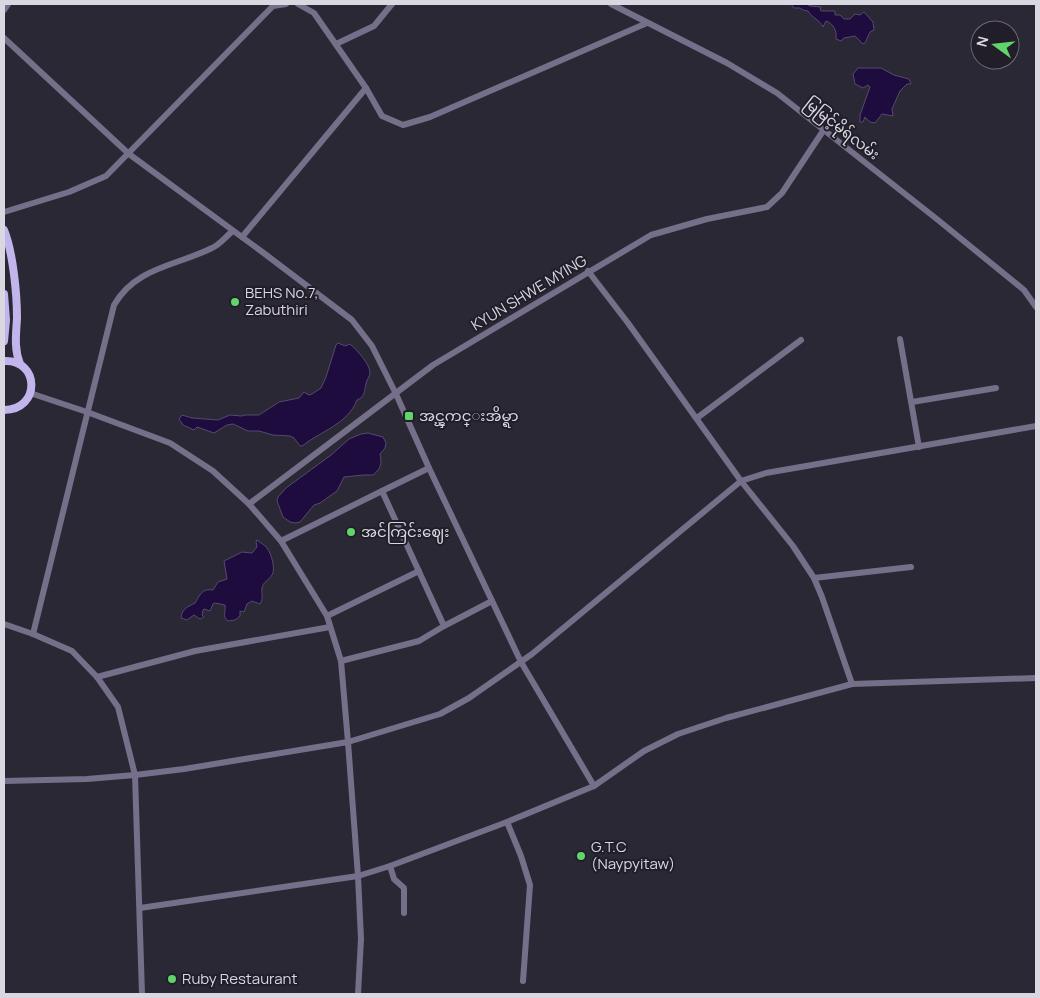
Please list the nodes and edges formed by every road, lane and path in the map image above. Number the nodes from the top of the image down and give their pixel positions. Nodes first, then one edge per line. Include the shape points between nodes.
1 (8, 4) edge
2 (286, 4) edge
3 (298, 4) edge
4 (392, 4) edge
5 (611, 4) edge
6 (4, 10) edge
7 (647, 22) junction
8 (4, 38) edge
9 (336, 44) junction
10 (366, 88) junction
11 (823, 131) junction
12 (129, 154) junction
13 (4, 212) edge
14 (233, 231) junction
15 (5, 233) edge
16 (242, 237) junction
17 (588, 271) junction
18 (4, 294) edge
19 (1036, 306) edge
20 (900, 339) dead end
21 (801, 340) dead end
22 (4, 341) edge
23 (4, 361) edge
24 (20, 364) junction
25 (996, 388) dead end
26 (30, 393) junction
27 (396, 394) junction
28 (912, 402) junction
29 (4, 410) edge
30 (87, 412) junction
31 (697, 418) junction
32 (1036, 426) edge
33 (919, 446) junction
34 (429, 468) junction
35 (741, 481) junction
36 (382, 492) junction
37 (249, 504) junction
38 (282, 541) junction
39 (911, 567) dead end
40 (419, 570) junction
41 (814, 578) junction
42 (492, 601) junction
43 (327, 616) junction
44 (4, 624) edge
45 (444, 626) junction
46 (330, 627) junction
47 (33, 634) junction
48 (341, 661) junction
49 (521, 662) junction
50 (98, 677) junction
51 (1036, 678) edge
52 (852, 684) junction
53 (348, 742) junction
54 (135, 775) junction
55 (4, 781) edge
56 (594, 786) junction
57 (507, 822) junction
58 (390, 866) junction
59 (358, 876) junction
60 (140, 908) junction
61 (404, 913) dead end
62 (523, 981) dead end
63 (142, 994) edge
64 (358, 994) edge

1 - 6 street
2 - 12 street via 273,6
3 - 9 street via 314,13
4 - 9 street via 374,26
5 - 7 street, မြမြင့်မိုရ်လမ်း
7 - 10 street via 430,117 403,125 382,116
7 - 11 street, မြမြင့်မိုရ်လမ်း via 769,88
8 - 12 street
9 - 10 street
10 - 16 street
11 - 17 street, KYUN SHWE MYING via 782,194 767,207 651,235
11 - 19 street, မြမြင့်မိုရ်လမ်း via 1024,290
12 - 13 street via 106,176 69,192
12 - 14 street
14 - 16 street
14 - 30 street via 214,248 147,273 130,283 118,297
15 - 24 main road via 13,268 17,318 15,343
16 - 27 street via 352,320 372,346
17 - 27 street, KYUN SHWE MYING via 433,365
17 - 31 street
18 - 22 main road
20 - 28 street
21 - 31 street
23 - 24 main road
24 - 26 main road via 30,377
25 - 28 street
26 - 29 main road via 23,404
26 - 30 street
27 - 34 street
27 - 37 street, KYUN SHWE MYING
28 - 33 street
30 - 37 street via 170,443 213,471
30 - 47 street
31 - 35 street
32 - 33 street
33 - 35 street via 766,473
34 - 36 street
34 - 42 street
35 - 41 street
35 - 49 street
36 - 38 street
36 - 40 street
37 - 38 street
38 - 43 street
39 - 41 street
40 - 43 street
40 - 45 street
41 - 52 street
42 - 45 street
42 - 49 street
43 - 46 street
44 - 47 street
45 - 48 street via 419,641
46 - 48 street
46 - 50 street via 195,651
47 - 50 street via 72,651
48 - 53 street
49 - 53 street via 440,714
49 - 56 street
50 - 54 street via 118,708
51 - 52 street
52 - 56 street via 678,734 644,751
53 - 54 street
53 - 59 street
54 - 55 street
54 - 60 street
56 - 57 street
57 - 58 street
57 - 62 street via 530,885
58 - 59 street
58 - 61 street via 394,879 404,888
59 - 60 street
59 - 64 street via 361,939
60 - 63 street

